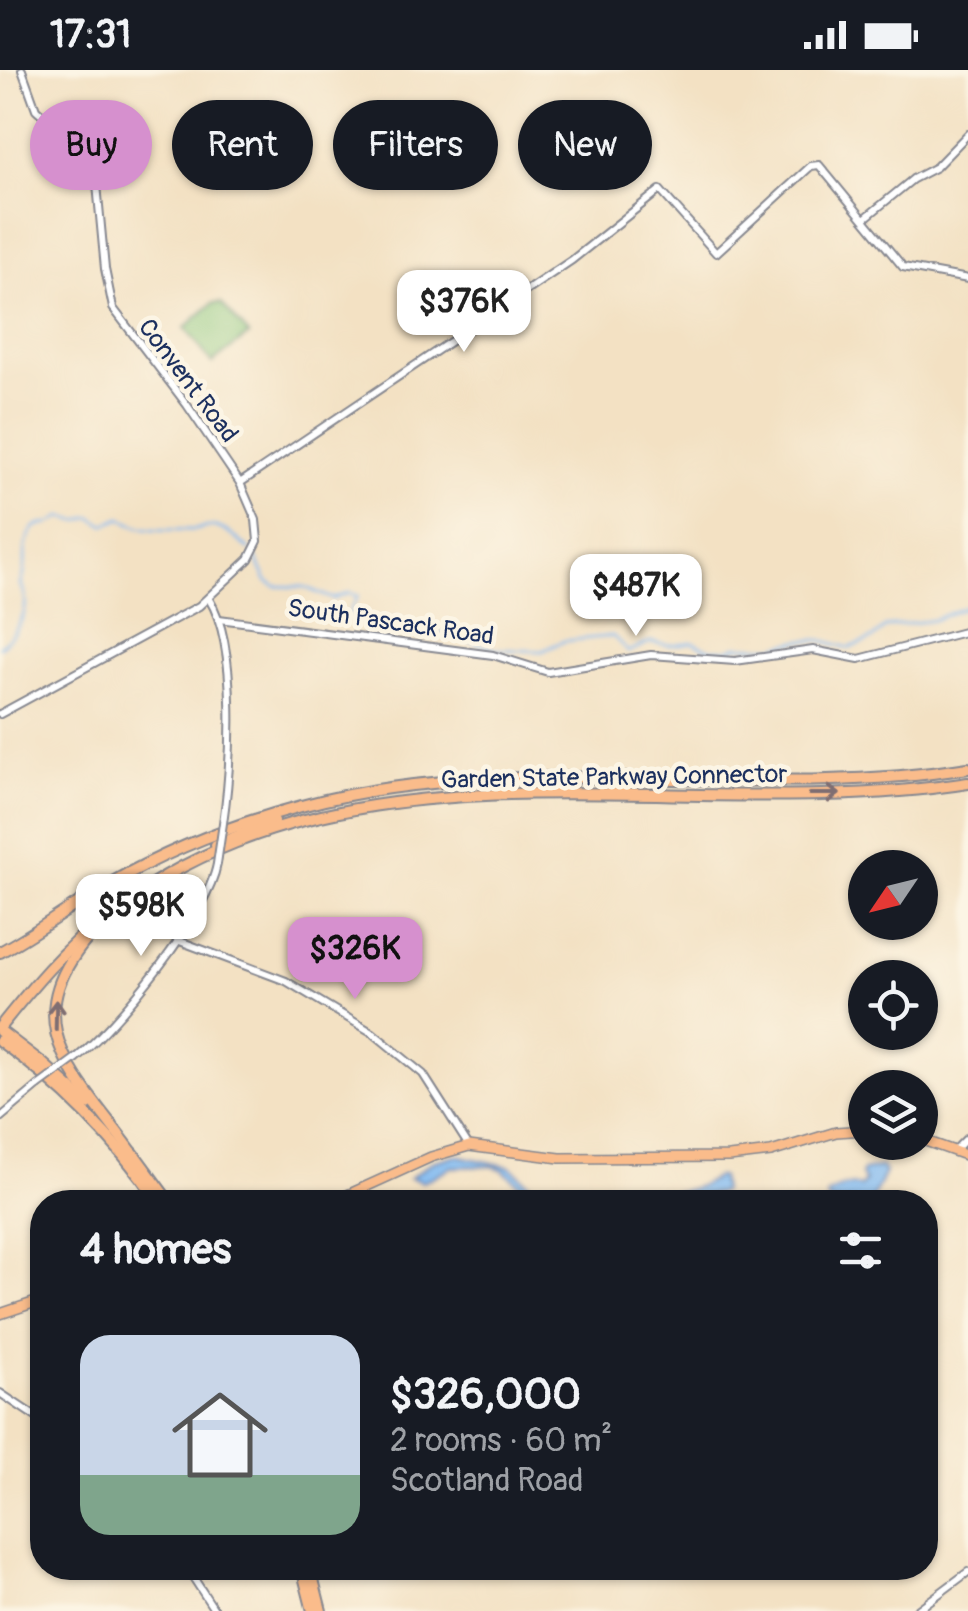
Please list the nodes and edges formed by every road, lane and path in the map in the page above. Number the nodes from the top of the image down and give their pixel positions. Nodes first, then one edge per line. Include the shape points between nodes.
1 (22, 70) edge
2 (968, 134) edge
3 (864, 220) junction
4 (968, 279) edge
5 (240, 482) junction
6 (209, 599) junction
7 (220, 619) junction
8 (968, 631) edge
9 (0, 714) edge
10 (968, 768) edge
11 (968, 783) edge
12 (392, 787) junction
13 (155, 882) junction
14 (177, 940) junction
15 (0, 950) edge
16 (2, 1022) edge
17 (0, 1041) edge
18 (0, 1118) edge
19 (848, 1130) edge
20 (968, 1136) edge
21 (938, 1145) edge
22 (469, 1146) junction
23 (955, 1150) junction
24 (968, 1156) edge
25 (136, 1158) junction
26 (150, 1190) edge
27 (160, 1190) edge
28 (358, 1190) edge
29 (30, 1304) edge
30 (0, 1314) edge
31 (0, 1393) edge
32 (30, 1413) edge
33 (968, 1572) edge
34 (195, 1580) edge
35 (305, 1580) edge
36 (313, 1580) edge
37 (215, 1611) edge
38 (312, 1611) edge
39 (321, 1611) edge
40 (916, 1611) edge

1 - 5 street, Convent Road via 36,108 95,162 113,308
2 - 3 street via 936,167
3 - 4 street via 903,266
3 - 5 street via 816,164 716,253 660,190 572,260
5 - 6 street, Convent Road via 258,528 256,549
6 - 7 street
6 - 9 street
7 - 8 street, South Pascack Road via 494,655 548,672 650,656 735,660 813,650 858,659
7 - 14 street, bridge via 232,757 217,864 207,895
10 - 12 highway, Garden State Parkway Connector via 845,779 515,778
13 -> 11 highway, Garden State Parkway Connector via 285,826 412,800 518,793 844,794
12 - 15 highway via 304,806 204,839 118,879
12 - 16 highway via 260,826 152,877 75,934
13 - 16 highway via 70,946
25 -> 13 highway via 65,1062 56,1005 80,948
14 - 18 street, bridge via 124,1013
14 - 22 street via 286,981 373,1034 424,1074
16 - 25 highway
17 - 26 highway via 80,1108
19 - 22 main road via 729,1158 560,1158
20 - 23 street
21 - 23 main road
22 - 28 main road
23 - 24 main road
25 - 27 highway
29 - 30 main road
31 - 32 street
33 - 40 street
34 - 37 street
35 - 38 highway
36 - 39 highway

